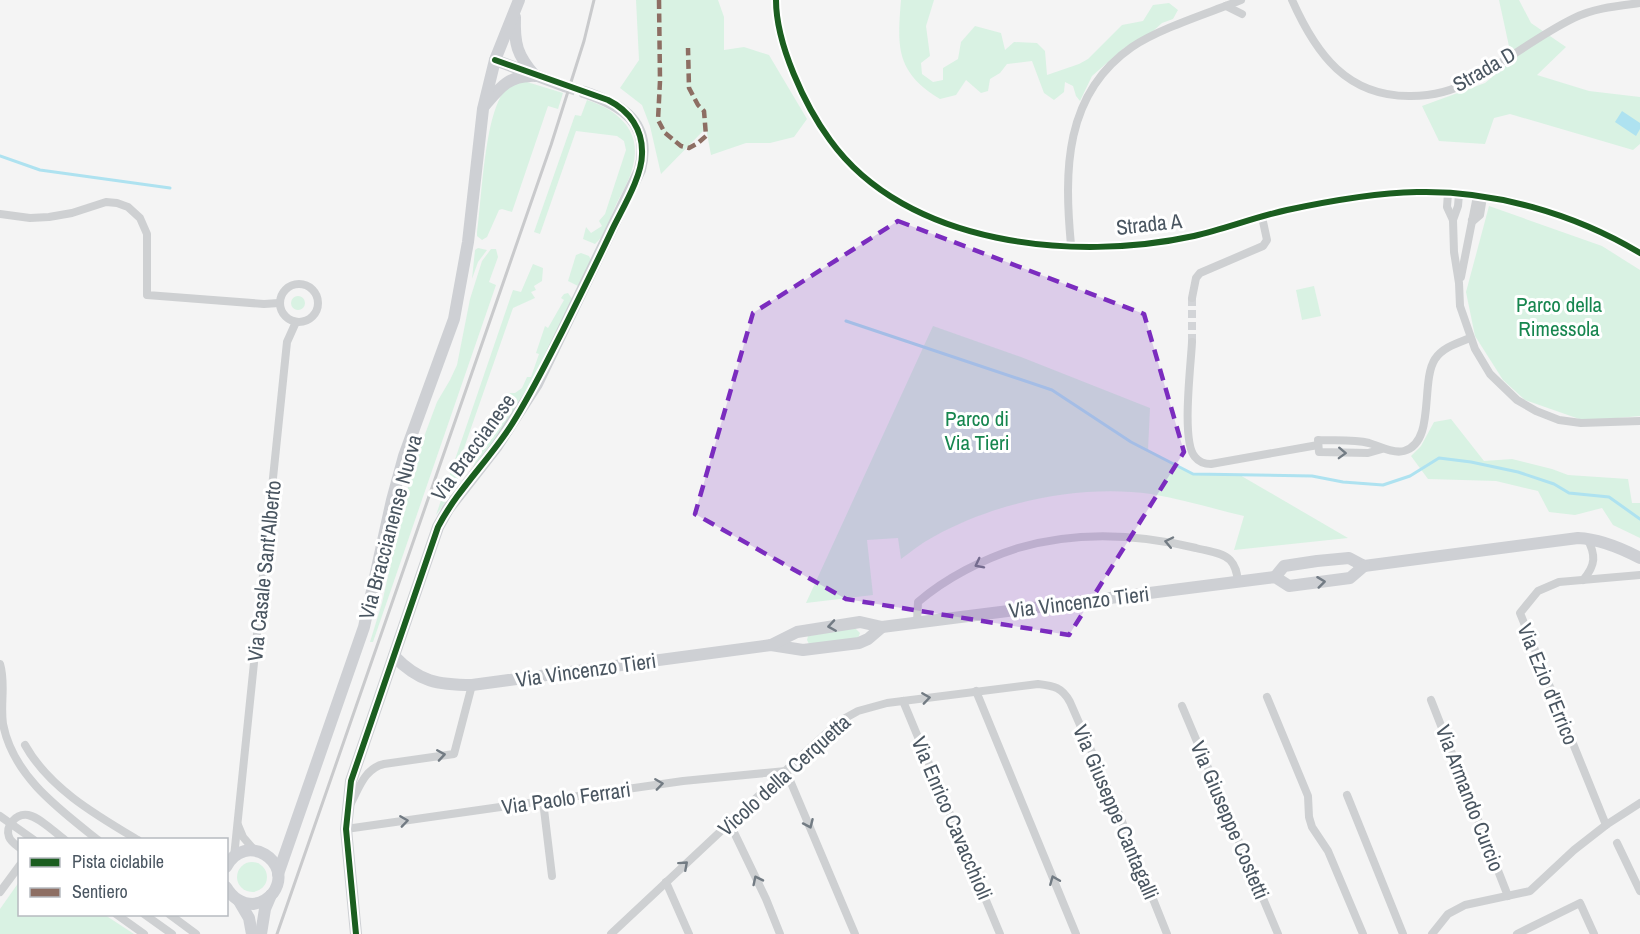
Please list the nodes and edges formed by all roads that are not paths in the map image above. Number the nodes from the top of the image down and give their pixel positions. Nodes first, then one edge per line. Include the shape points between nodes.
1 (776, 0) edge
2 (1241, 0) edge
3 (1292, 0) edge
4 (1640, 3) edge
5 (517, 4) edge
6 (1226, 6) junction
7 (1242, 14) dead end
8 (495, 60) junction
9 (535, 76) junction
10 (564, 86) tunnel mouth
11 (584, 92) tunnel mouth
12 (483, 109) junction
13 (1454, 194) junction
14 (1477, 196) junction
15 (0, 214) edge
16 (1262, 217) junction
17 (1453, 236) junction
18 (1469, 236) junction
19 (1071, 245) junction
20 (1640, 253) edge
21 (1459, 283) junction
22 (1192, 298) tunnel mouth
23 (279, 303) junction
24 (296, 322) junction
25 (1470, 338) junction
26 (1192, 342) tunnel mouth
27 (1640, 422) edge
28 (1587, 538) junction
29 (1347, 558) junction
30 (1640, 558) edge
31 (1289, 566) junction
32 (1364, 566) junction
33 (1640, 575) edge
34 (1275, 577) junction
35 (1350, 578) junction
36 (1583, 580) junction
37 (1238, 581) junction
38 (1291, 586) junction
39 (860, 622) junction
40 (917, 622) junction
41 (882, 627) junction
42 (805, 631) junction
43 (859, 643) junction
44 (771, 645) junction
45 (805, 650) junction
46 (394, 656) junction
47 (0, 664) edge
48 (472, 685) junction
49 (976, 691) junction
50 (1063, 691) joint
51 (1267, 697) dead end
52 (1431, 700) dead end
53 (903, 701) junction
54 (1182, 706) dead end
55 (25, 745) dead end
56 (786, 771) junction
57 (1347, 795) dead end
58 (543, 801) junction
59 (1640, 803) edge
60 (346, 812) junction
61 (0, 816) edge
62 (238, 821) junction
63 (10, 823) junction
64 (730, 824) junction
65 (1606, 825) junction
66 (346, 829) junction
67 (291, 835) junction
68 (31, 838) edge
69 (62, 838) edge
70 (96, 838) edge
71 (135, 838) edge
72 (1617, 843) dead end
73 (18, 846) edge
74 (258, 851) junction
75 (228, 864) edge
76 (18, 868) edge
77 (278, 874) junction
78 (552, 876) dead end
79 (666, 882) junction
80 (1640, 891) edge
81 (0, 892) edge
82 (231, 893) edge
83 (271, 895) junction
84 (1508, 896) junction
85 (117, 916) edge
86 (145, 916) edge
87 (170, 916) edge
88 (144, 934) edge
89 (172, 934) edge
90 (196, 934) edge
91 (252, 934) edge
92 (261, 934) edge
93 (356, 934) edge
94 (611, 934) edge
95 (689, 934) edge
96 (780, 934) edge
97 (855, 934) edge
98 (1000, 934) edge
99 (1076, 934) edge
100 (1167, 934) edge
101 (1278, 934) edge
102 (1363, 934) edge
103 (1403, 934) edge
104 (1432, 934) edge
105 (1517, 934) edge
106 (1594, 934) edge

1 - 19 street, Strada A via 788,56 808,103 837,150 870,183 918,213 968,231 1003,240
2 - 6 street
3 - 4 street, Strada D via 1316,44 1334,67 1365,89 1397,96 1427,96 1458,87 1576,17
5 - 8 street
5 - 9 street via 518,52
6 - 7 street
6 - 19 street via 1139,42 1092,85 1072,135 1068,212
8 - 9 street
8 - 12 street
9 - 10 street
9 - 12 street via 520,76 503,84
11 - 46 street, Via Braccianese via 613,103 632,119 642,140 640,170 537,384 497,446 447,509
12 - 67 street, Via Braccianense Nuova via 468,242 454,319 404,456 364,627
13 - 14 street, Strada A
13 - 16 street, Strada A via 1417,192 1346,199
13 - 17 street via 1448,207
14 - 18 street via 1470,213 1473,222
14 - 20 street, Strada A via 1558,216
15 - 23 street via 38,218 72,213 103,202 121,204 137,215 147,231 147,295
16 - 19 street, Strada A via 1175,239
16 - 22 street via 1267,240 1263,246 1200,273
17 - 18 street via 1461,229
17 - 21 street via 1453,266
18 - 21 street
21 - 25 street via 1460,306
23 - 24 street via 286,318
23 - 24 street via 289,286 302,284 314,290 317,309 309,320
24 - 62 street, Via Casale Sant'Alberto via 287,342
25 - 26 street via 1435,359 1423,428 1414,445 1403,452 1368,443 1318,440 1318,445 1211,464 1195,457 1187,436
25 - 27 street via 1495,380 1536,411 1570,422
28 - 30 street
28 - 32 street
28 - 36 street via 1594,561
29 - 31 street
29 - 32 street
29 - 35 street
31 - 34 street via 1284,566
31 - 38 street
32 - 35 street
33 - 36 street, Via Ezio d'Errico
34 - 37 street, Via Vincenzo Tieri
34 - 38 street
38 -> 35 street
36 - 65 street, Via Ezio d'Errico via 1559,582 1538,591 1520,613
37 - 40 street, Via Vincenzo Tieri
37 -> 40 street via 1228,559 1174,543 1131,536 1049,541 991,558 948,580 918,602
39 - 41 street, Via Vincenzo Tieri
39 -> 42 street, Via Vincenzo Tieri
39 - 43 street via 863,633
40 - 41 street, Via Vincenzo Tieri
41 - 43 street, Via Vincenzo Tieri
42 - 44 street, Via Vincenzo Tieri
42 - 45 street
43 - 45 street, Via Vincenzo Tieri
44 - 45 street, Via Vincenzo Tieri
44 - 48 street, Via Vincenzo Tieri
46 - 48 street, Via Vincenzo Tieri via 430,681
46 - 60 street, Via Braccianese via 355,768
47 - 70 street via 3,722 14,754 34,785
60 -> 48 street via 374,767 454,753
49 - 50 street, Vicolo della Cerquetta via 1038,684
53 -> 49 street, Vicolo della Cerquetta
99 -> 49 street
50 - 100 street, Via Giuseppe Cantagalli
51 - 102 street via 1308,795 1312,827 1328,851
52 - 84 street, Via Armando Curcio
53 - 56 street, Vicolo della Cerquetta via 871,706 852,714
53 - 98 street, Via Enrico Cavacchioli
54 - 101 street, Via Giuseppe Costetti
55 - 71 street via 58,785
58 -> 56 street, Via Paolo Ferrari
56 - 64 street, Vicolo della Cerquetta
56 -> 97 street
57 - 103 street
66 -> 58 street, Via Paolo Ferrari
58 - 78 street
59 - 65 street
60 - 66 street, Via Braccianese
61 - 63 street
62 - 74 street via 243,837
62 - 75 street, Via Casale Sant'Alberto
63 - 68 street
63 - 69 street via 27,815
63 - 73 street via 9,837
79 -> 64 street, Vicolo della Cerquetta
96 -> 64 street
65 - 84 street via 1535,888
66 - 93 street, Via Braccianese
67 - 74 street via 279,847
67 - 77 street, Via Braccianense Nuova
72 - 80 street
74 - 75 street via 244,851
74 - 77 street via 274,863
76 - 81 street
77 - 83 street
79 - 94 street, Vicolo della Cerquetta
79 - 95 street
82 - 83 street via 256,903
82 - 91 street via 249,918
83 - 92 street
84 - 104 street via 1465,905 1443,919
85 - 88 street
86 - 89 street
87 - 90 street
105 - 106 street via 1580,903

